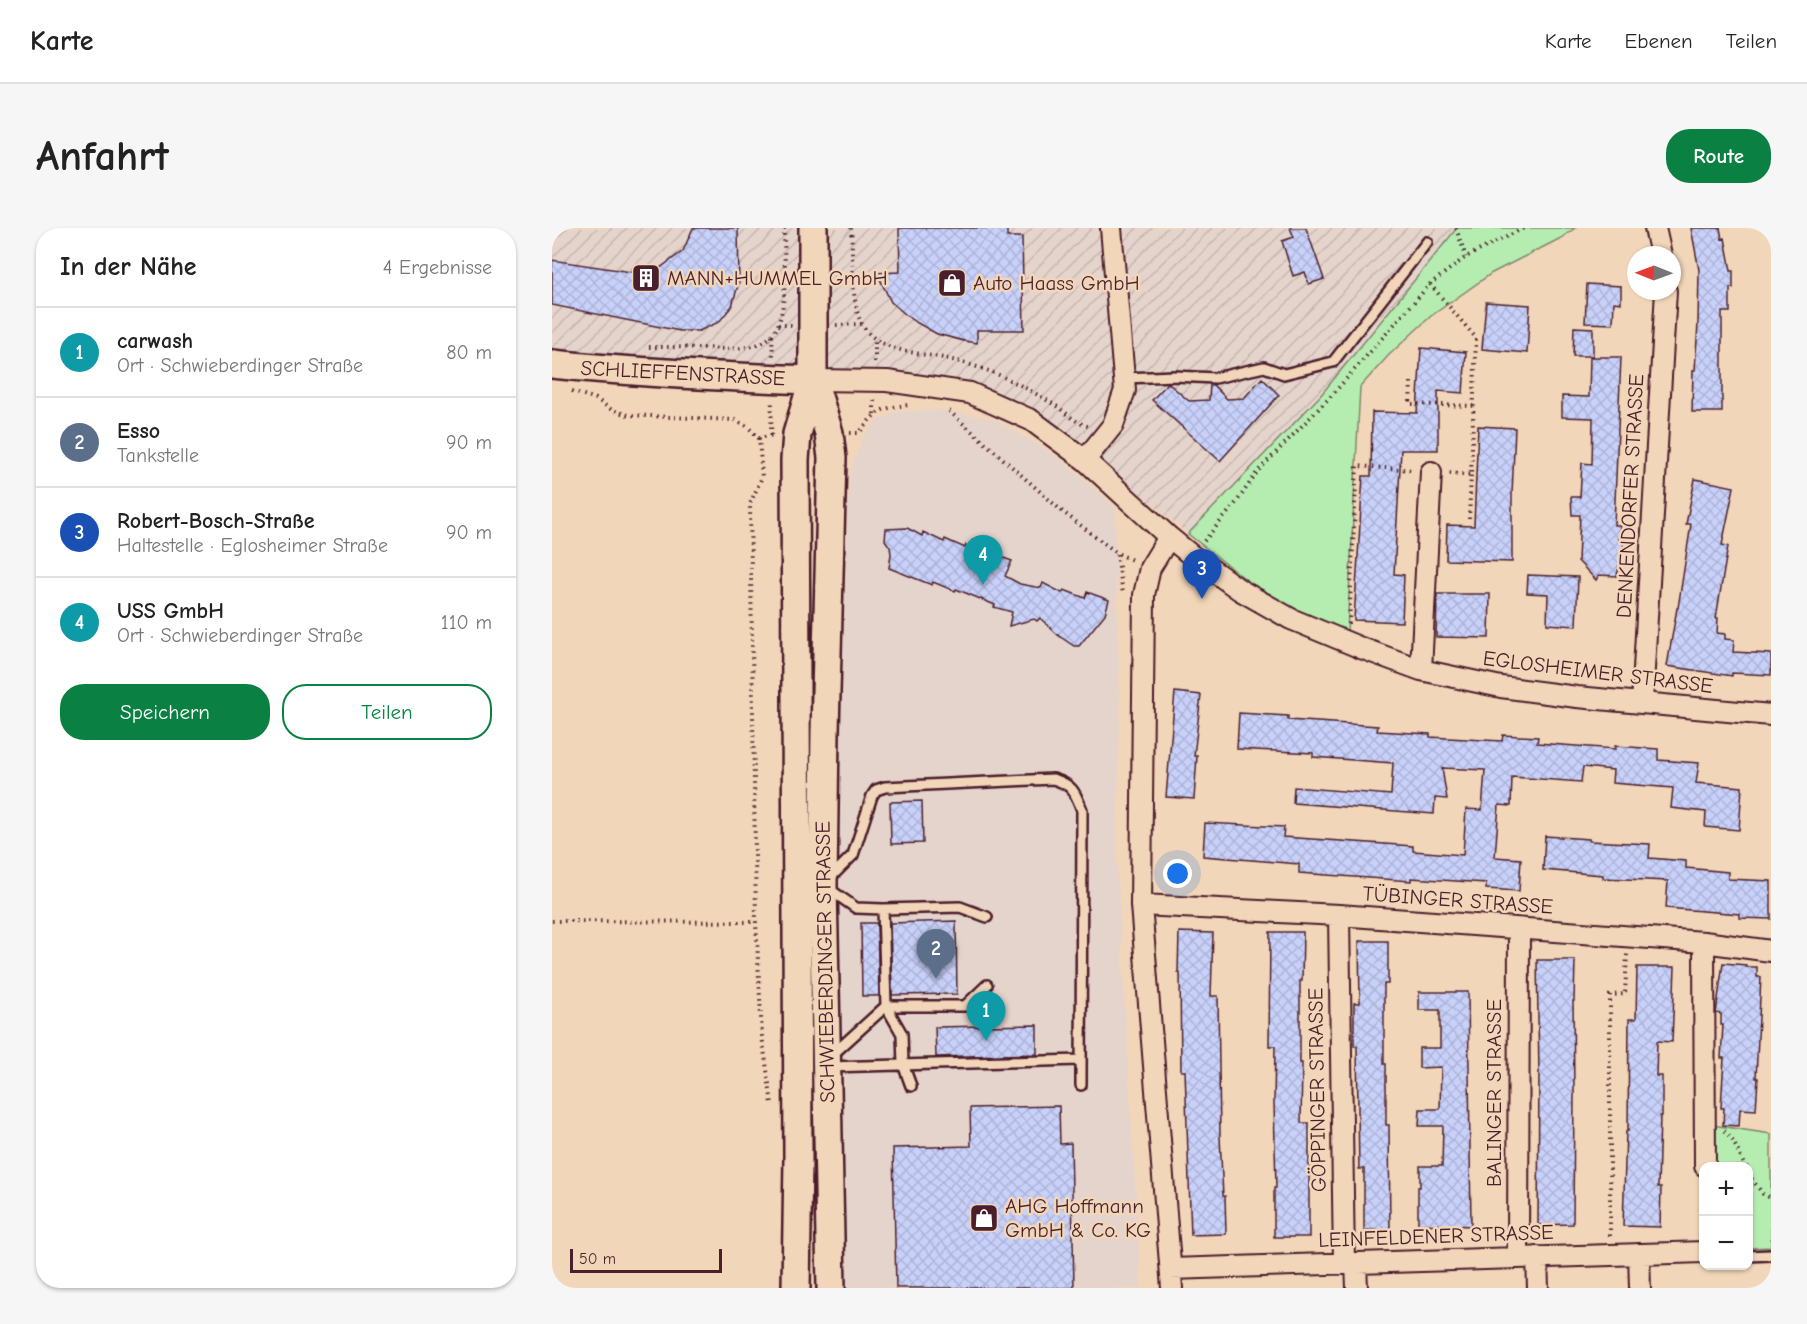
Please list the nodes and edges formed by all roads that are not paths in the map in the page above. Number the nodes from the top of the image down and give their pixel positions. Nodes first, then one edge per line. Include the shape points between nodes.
1 (813, 228) edge
2 (1111, 228) edge
3 (1655, 228) edge
4 (1427, 242) dead end
5 (1659, 246) edge
6 (1665, 300) edge
7 (552, 364) edge
8 (1124, 378) junction
9 (813, 380) junction
10 (1085, 460) junction
11 (1431, 472) dead end
12 (1168, 537) junction
13 (795, 637) junction
14 (828, 637) junction
15 (1421, 670) junction
16 (1642, 703) junction
17 (1771, 715) edge
18 (823, 885) junction
19 (1141, 905) junction
20 (883, 909) junction
21 (1339, 915) junction
22 (987, 916) dead end
23 (1519, 929) junction
24 (1704, 942) junction
25 (1771, 951) edge
26 (987, 985) dead end
27 (886, 1006) junction
28 (1080, 1060) junction
29 (826, 1064) junction
30 (903, 1064) junction
31 (1081, 1084) dead end
32 (911, 1086) dead end
33 (1705, 1162) edge
34 (1699, 1252) edge
35 (1639, 1254) junction
36 (1771, 1255) edge
37 (1753, 1256) edge
38 (1527, 1258) junction
39 (1350, 1263) junction
40 (1171, 1279) edge
41 (831, 1287) edge
42 (796, 1288) edge
43 (1357, 1288) edge
44 (1538, 1288) edge
45 (1640, 1288) edge

1 - 9 main road, SCHWIEBERDINGER STRASSE
2 - 8 street
3 - 5 street
4 - 8 lane via 1333,362 1284,374 1264,367 1215,378
6 - 16 street, DENKENDORFER STRASSE
7 - 9 main road, SCHLIEFFENSTRASSE
8 - 10 street via 1125,390 1113,424
9 - 10 street, EGLOSHEIMER STRASSE via 895,382 970,393 1031,420
9 - 13 main road, SCHWIEBERDINGER STRASSE via 797,434 795,460
9 - 14 main road, SCHWIEBERDINGER STRASSE via 830,433 832,458
10 - 12 street, EGLOSHEIMER STRASSE
11 - 15 street
12 - 15 street, EGLOSHEIMER STRASSE via 1240,590 1291,620
12 - 19 street via 1150,568 1144,595
13 - 14 main road
13 - 42 main road, SCHWIEBERDINGER STRASSE
14 - 18 main road, SCHWIEBERDINGER STRASSE
15 - 16 street, EGLOSHEIMER STRASSE via 1501,687
16 - 17 street, EGLOSHEIMER STRASSE
18 - 20 lane via 856,908
18 - 28 lane via 853,855 876,790 1053,779 1066,783 1076,793 1082,810
18 - 29 main road, SCHWIEBERDINGER STRASSE
19 - 21 street, TÜBINGER STRASSE
19 - 40 street
20 - 22 lane via 960,907
20 - 27 lane
21 - 23 street, TÜBINGER STRASSE
21 - 39 street, GÖPPINGER STRASSE
23 - 24 street, TÜBINGER STRASSE
23 - 38 street, BALINGER STRASSE
24 - 25 street, TÜBINGER STRASSE
24 - 33 street
26 - 27 lane via 965,1006
27 - 29 lane
27 - 30 lane via 903,1034
28 - 30 lane
28 - 31 lane
29 - 30 lane
29 - 41 main road, SCHWIEBERDINGER STRASSE
30 - 32 lane
34 - 35 street, LEINFELDENER STRASSE
35 - 38 street, LEINFELDENER STRASSE
35 - 45 street
36 - 37 lane
38 - 39 street, LEINFELDENER STRASSE
38 - 44 street, BALINGER STRASSE
39 - 40 street, LEINFELDENER STRASSE
39 - 43 street, GÖPPINGER STRASSE

